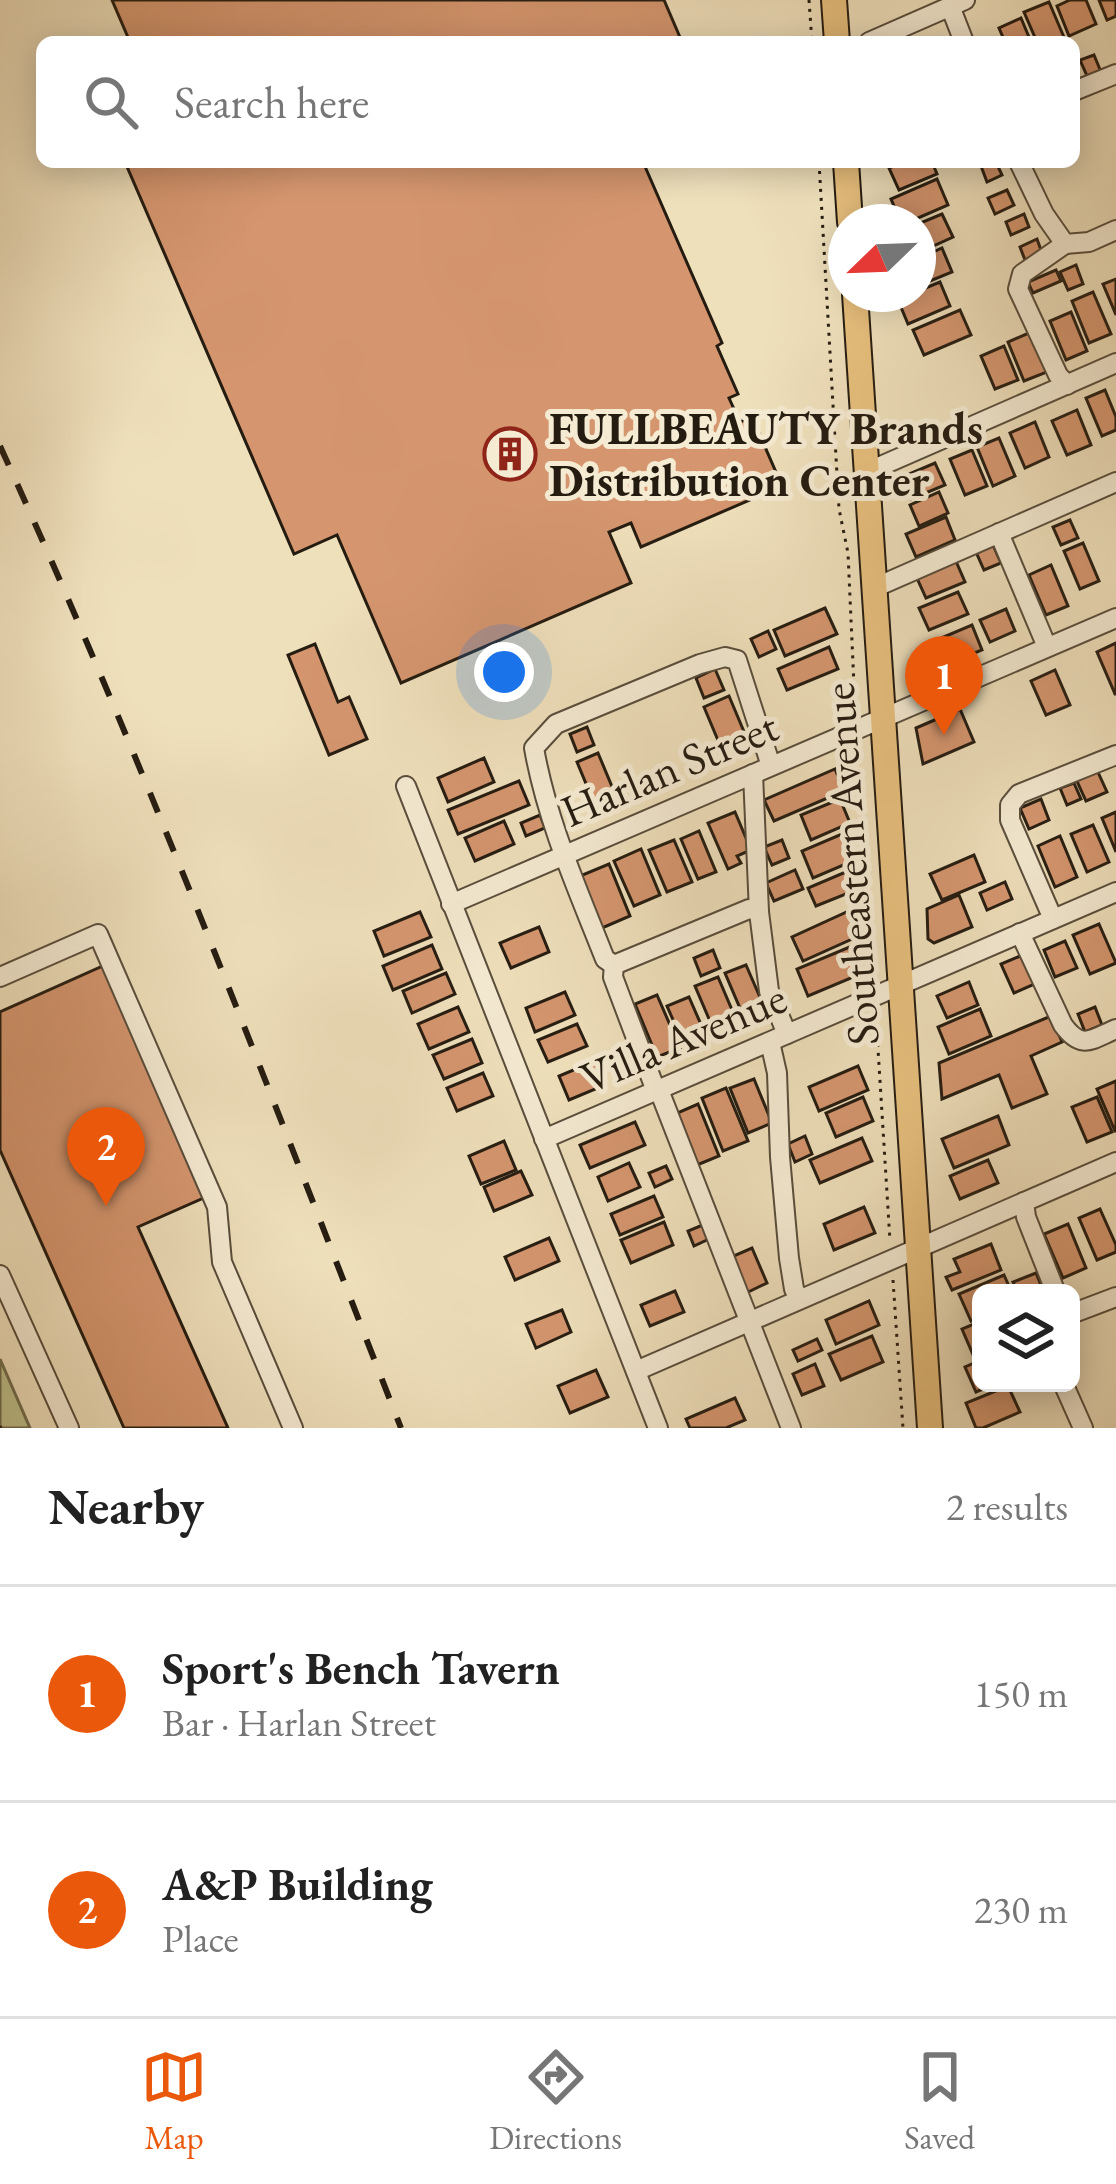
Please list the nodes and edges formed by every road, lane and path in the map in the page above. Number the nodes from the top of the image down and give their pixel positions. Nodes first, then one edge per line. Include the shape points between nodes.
1 (809, 0) edge
2 (834, 0) edge
3 (957, 3) edge
4 (812, 36) edge
5 (837, 36) edge
6 (883, 36) edge
7 (963, 36) edge
8 (1116, 74) edge
9 (1080, 89) edge
10 (819, 168) edge
11 (846, 168) edge
12 (1022, 168) edge
13 (849, 204) edge
14 (1116, 230) edge
15 (1065, 244) junction
16 (856, 312) edge
17 (1116, 363) edge
18 (1066, 385) junction
19 (867, 472) junction
20 (1116, 482) edge
21 (999, 533) junction
22 (874, 588) junction
23 (1116, 618) edge
24 (1047, 647) junction
25 (855, 718) dead end
26 (881, 719) junction
27 (857, 746) dead end
28 (1116, 754) edge
29 (762, 770) junction
30 (406, 786) dead end
31 (564, 855) junction
32 (1116, 892) edge
33 (451, 904) junction
34 (759, 912) junction
35 (1053, 919) junction
36 (1020, 933) junction
37 (614, 965) junction
38 (0, 976) edge
39 (873, 983) dead end
40 (901, 985) junction
41 (876, 1010) dead end
42 (1116, 1028) edge
43 (779, 1038) junction
44 (658, 1090) junction
45 (544, 1139) junction
46 (1116, 1162) edge
47 (1024, 1202) junction
48 (891, 1248) dead end
49 (918, 1248) junction
50 (0, 1275) edge
51 (893, 1278) dead end
52 (1052, 1284) edge
53 (1116, 1297) edge
54 (799, 1300) junction
55 (1080, 1311) edge
56 (749, 1322) junction
57 (635, 1371) junction
58 (1067, 1392) edge
59 (68, 1428) edge
60 (293, 1428) edge
61 (658, 1428) edge
62 (791, 1428) edge
63 (903, 1428) edge
64 (930, 1428) edge
65 (1083, 1428) edge

1 - 4 path
2 - 5 main road
3 - 6 street
3 - 7 street
8 - 9 street
10 - 25 path
11 - 13 main road
12 - 15 street
14 - 15 street
15 - 18 street via 1022,274 1018,289
16 - 19 main road, Southeastern Avenue
17 - 18 street
18 - 19 street
19 - 22 main road, Southeastern Avenue
20 - 21 street
21 - 22 street
21 - 24 street
22 - 26 main road, Southeastern Avenue
23 - 24 street, Harlan Street
24 - 26 street, Harlan Street
26 - 29 street, Harlan Street
26 - 40 main road, Southeastern Avenue
27 - 39 path
28 - 35 street via 1019,794 1010,805
29 - 31 street, Harlan Street
29 - 31 street via 737,659 700,664 556,724 534,748
29 - 34 street
30 - 33 street
31 - 33 street, Harlan Street
31 - 37 street
32 - 35 street, Villa Avenue
33 - 45 street
34 - 37 street via 749,909
34 - 43 street
35 - 36 street, Villa Avenue
36 - 40 street, Villa Avenue
36 - 42 street via 1070,1035 1086,1042
37 - 44 street
38 - 60 street via 98,934 217,1207 222,1262
40 - 43 street, Villa Avenue
40 - 49 main road, Southeastern Avenue
41 - 48 path
43 - 44 street, Villa Avenue
43 - 54 street via 780,1157
44 - 45 street, Villa Avenue
44 - 56 street
45 - 57 street
46 - 47 street
47 - 49 street
47 - 52 street
49 - 54 street
49 - 64 main road, Southeastern Avenue
50 - 59 street
51 - 63 path
53 - 55 street
54 - 56 street
56 - 57 street
56 - 62 street
57 - 61 street
58 - 65 street

